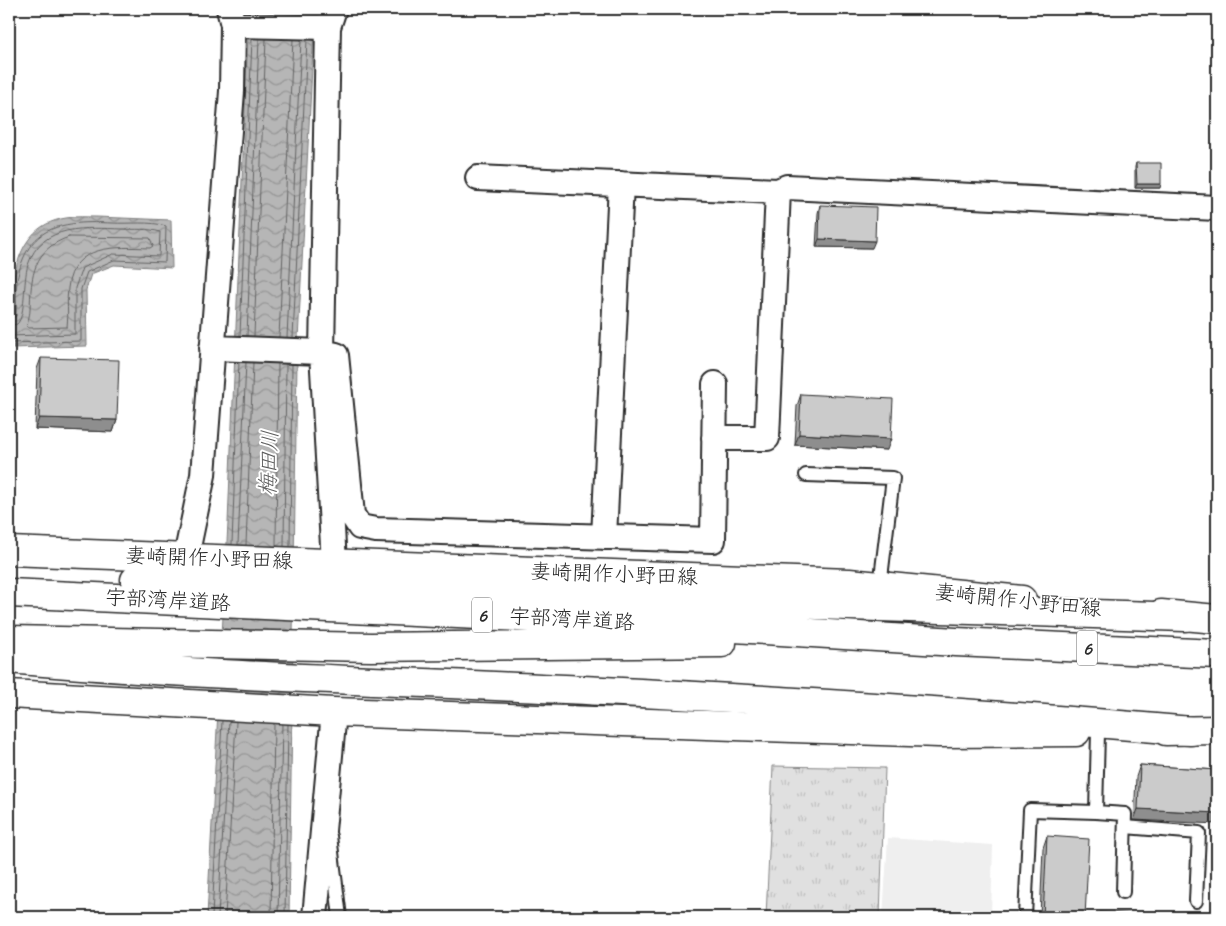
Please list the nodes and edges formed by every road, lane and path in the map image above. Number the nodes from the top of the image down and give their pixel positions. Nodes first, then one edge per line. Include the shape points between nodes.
1 (234, 19) edge
2 (326, 21) edge
3 (478, 178) dead end
4 (621, 184) junction
5 (778, 191) junction
6 (1217, 208) edge
7 (223, 348) junction
8 (315, 352) junction
9 (715, 384) dead end
10 (714, 438) junction
11 (806, 475) dead end
12 (604, 537) junction
13 (9, 551) edge
14 (191, 557) junction
15 (329, 562) junction
16 (9, 580) edge
17 (880, 586) junction
18 (9, 593) edge
19 (1185, 617) junction
20 (1217, 619) edge
21 (9, 640) edge
22 (956, 642) junction
23 (1217, 654) edge
24 (9, 659) edge
25 (9, 694) edge
26 (334, 712) junction
27 (1204, 730) edge
28 (1098, 732) junction
29 (325, 806) junction
30 (1096, 812) junction
31 (1125, 827) junction
32 (1123, 892) dead end
33 (1196, 901) dead end
34 (315, 917) edge
35 (340, 917) edge
36 (1025, 917) edge

1 - 2 street
1 - 7 street
2 - 8 street
3 - 4 street
4 - 5 street
4 - 12 street
5 - 6 street via 787,187
5 - 10 street via 767,438
7 - 8 street
7 - 14 street
8 - 12 street via 336,356 352,515 360,527
8 - 15 street
9 - 10 street
10 - 12 street via 713,540
11 - 17 lane via 893,478
13 - 14 main road, 妻崎開作小野田線
14 - 15 main road, 妻崎開作小野田線
15 - 17 main road, 妻崎開作小野田線
16 - 19 main road via 279,583 606,598
17 - 19 main road, 妻崎開作小野田線
18 - 22 main road, 宇部湾岸道路 / 6 via 669,624
19 - 20 main road, 妻崎開作小野田線
21 - 22 main road, 宇部湾岸道路 / 6 via 371,647
22 - 23 main road, 宇部湾岸道路 / 6
24 - 27 main road via 214,674 602,691 948,711
25 - 26 main road
26 - 28 main road via 929,733
26 - 29 street
27 - 28 main road
28 - 30 lane
29 - 34 street
29 - 35 lane
30 - 31 lane via 1125,814
30 - 36 lane via 1030,810
31 - 32 lane
31 - 33 lane via 1199,833

